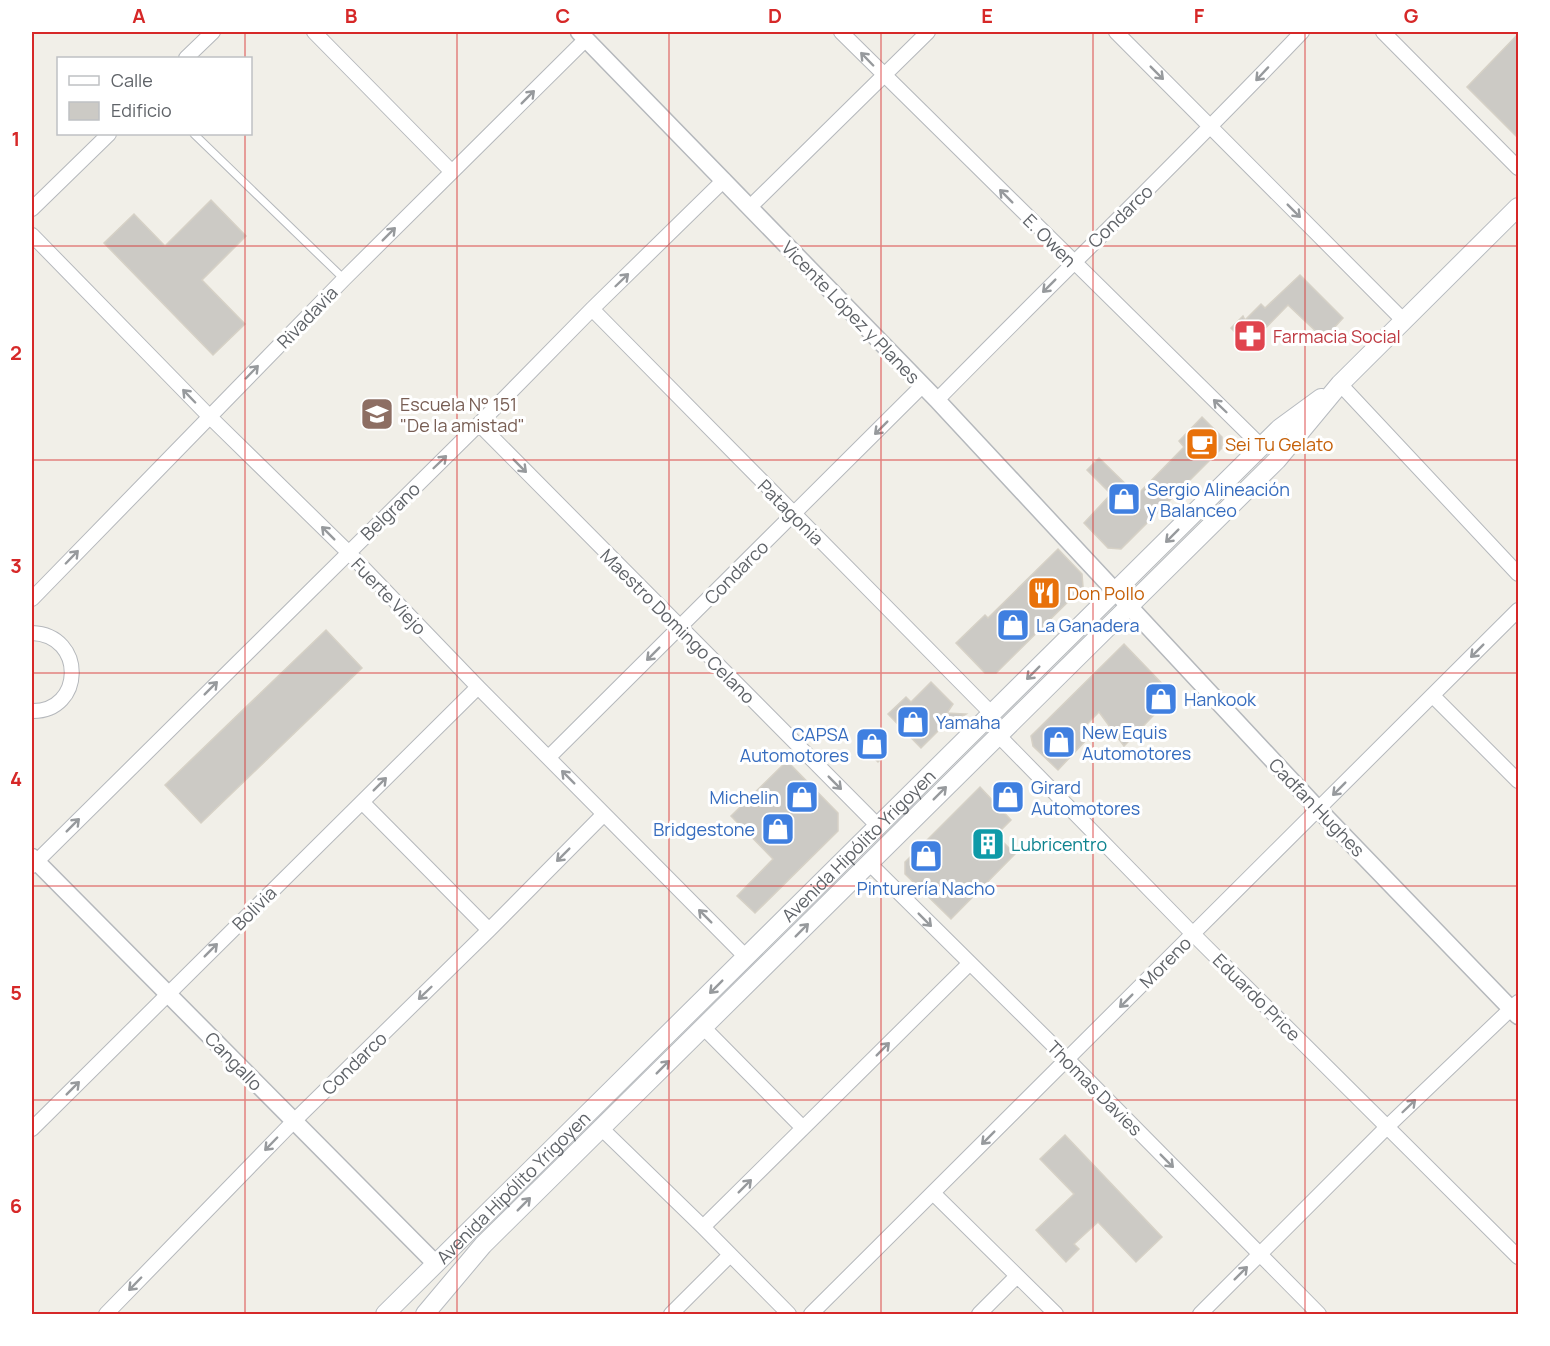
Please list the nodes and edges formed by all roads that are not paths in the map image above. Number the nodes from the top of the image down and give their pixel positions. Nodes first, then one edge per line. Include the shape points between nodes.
1 (213, 32) edge
2 (314, 32) edge
3 (841, 32) edge
4 (928, 32) edge
5 (1116, 32) edge
6 (1302, 32) edge
7 (1383, 32) edge
8 (583, 35) edge
9 (187, 57) edge
10 (884, 75) junction
11 (1211, 128) junction
12 (108, 135) edge
13 (195, 135) edge
14 (1518, 168) edge
15 (452, 172) junction
16 (724, 180) junction
17 (750, 207) junction
18 (1518, 207) edge
19 (32, 208) edge
20 (32, 235) edge
21 (1072, 262) junction
22 (344, 279) junction
23 (592, 309) junction
24 (1404, 321) junction
25 (1340, 384) junction
26 (922, 386) junction
27 (937, 400) junction
28 (209, 416) junction
29 (479, 424) junction
30 (1262, 447) junction
31 (794, 515) junction
32 (348, 552) junction
33 (1518, 574) edge
34 (1122, 598) junction
35 (32, 599) edge
36 (1518, 610) edge
37 (680, 628) junction
38 (32, 633) edge
39 (478, 687) junction
40 (1432, 696) junction
41 (32, 711) edge
42 (992, 714) junction
43 (998, 735) junction
44 (549, 757) junction
45 (1518, 781) edge
46 (362, 802) junction
47 (1318, 809) junction
48 (604, 814) junction
49 (878, 826) junction
50 (33, 862) edge
51 (869, 863) junction
52 (489, 930) junction
53 (1193, 934) junction
54 (746, 957) junction
55 (969, 964) junction
56 (168, 994) junction
57 (1516, 1009) edge
58 (703, 1028) junction
59 (1067, 1059) junction
60 (293, 1122) junction
61 (1388, 1126) junction
62 (601, 1128) junction
63 (803, 1128) junction
64 (32, 1129) edge
65 (933, 1193) junction
66 (704, 1227) junction
67 (483, 1245) junction
68 (730, 1254) junction
69 (1259, 1254) junction
70 (1518, 1257) edge
71 (436, 1264) junction
72 (1017, 1276) junction
73 (401, 1306) edge
74 (429, 1310) edge
75 (106, 1314) edge
76 (385, 1314) edge
77 (671, 1314) edge
78 (789, 1314) edge
79 (811, 1314) edge
80 (979, 1314) edge
81 (1056, 1314) edge
82 (1200, 1314) edge
83 (1319, 1314) edge

1 - 9 street
2 - 15 street
10 -> 3 street, E. Owen
4 - 10 street
5 -> 11 street
6 -> 11 street, Condarco
7 - 14 street
15 -> 8 street, Rivadavia
8 - 16 street, Vicente López y Planes
10 - 17 street
21 -> 10 street, E. Owen
11 - 21 street, Condarco
11 -> 24 street
12 - 19 street
13 - 22 lane
22 -> 15 street, Rivadavia
16 - 17 street, Vicente López y Planes
23 -> 16 street, Belgrano
17 - 26 street, Vicente López y Planes
18 - 24 main road, Avenida Hipólito Yrigoyen
28 -> 20 street, Fuerte Viejo
21 -> 27 street, Condarco
30 -> 21 street, E. Owen
28 -> 22 street, Rivadavia
23 - 29 street, Belgrano
23 - 31 street, Patagonia
24 - 25 main road, Avenida Hipólito Yrigoyen
25 - 30 main road, Avenida Hipólito Yrigoyen via 1293,418
25 - 33 street
25 - 34 main road, Avenida Hipólito Yrigoyen via 1277,460
26 - 27 street, Vicente López y Planes
26 -> 31 street, Condarco
27 - 34 street, Vicente López y Planes
32 -> 28 street, Fuerte Viejo
35 -> 28 street, Rivadavia
32 -> 29 street, Belgrano
29 -> 37 street, Maestro Domingo Celano
30 -> 34 main road, Avenida Hipólito Yrigoyen
31 - 37 street, Condarco
31 - 42 street, Patagonia
32 - 39 street, Fuerte Viejo
50 -> 32 street, Belgrano
34 -> 42 main road, Avenida Hipólito Yrigoyen
34 - 43 main road, Avenida Hipólito Yrigoyen
34 - 47 street, Cadfan Hughes
36 -> 40 street, Moreno
37 -> 44 street, Condarco
37 -> 49 street, Maestro Domingo Celano
38 - 41 street via 54,639 64,648 72,674 62,699 52,707
39 - 44 street, Fuerte Viejo
46 -> 39 street, Bolivia
40 - 45 street
40 -> 47 street, Moreno
42 - 49 main road, Avenida Hipólito Yrigoyen
51 -> 43 main road, Avenida Hipólito Yrigoyen
43 - 53 street, Eduardo Price
48 -> 44 street, Fuerte Viejo
46 - 52 street
56 -> 46 street, Bolivia
47 - 53 street, Moreno
47 - 57 street, Cadfan Hughes
48 -> 52 street, Condarco
54 -> 48 street, Fuerte Viejo
49 - 54 main road, Avenida Hipólito Yrigoyen
50 - 56 street, Cangallo
51 -> 55 street, Thomas Davies
58 -> 51 main road, Avenida Hipólito Yrigoyen
52 -> 60 street, Condarco
53 -> 59 street, Moreno
53 - 61 street, Eduardo Price
54 -> 71 main road, Avenida Hipólito Yrigoyen
55 - 59 street, Thomas Davies
63 -> 55 street
56 - 60 street, Cangallo
64 -> 56 street, Bolivia
61 -> 57 street
62 -> 58 main road, Avenida Hipólito Yrigoyen
58 - 63 street
59 -> 65 street, Moreno
59 -> 69 street, Thomas Davies
60 - 71 street, Cangallo
60 -> 75 street, Condarco
61 - 69 street
61 - 70 street, Eduardo Price
62 - 66 street
67 -> 62 main road, Avenida Hipólito Yrigoyen
66 -> 63 street
65 - 72 street
65 - 79 street, Moreno
66 - 68 street
67 - 71 main road
67 - 74 main road, Avenida Hipólito Yrigoyen
68 - 77 street
68 - 78 street
82 -> 69 street
69 - 83 street, Thomas Davies
71 - 73 main road, Avenida Hipólito Yrigoyen
71 - 74 main road
72 - 80 street
72 - 81 street
73 - 76 main road, Avenida Hipólito Yrigoyen

